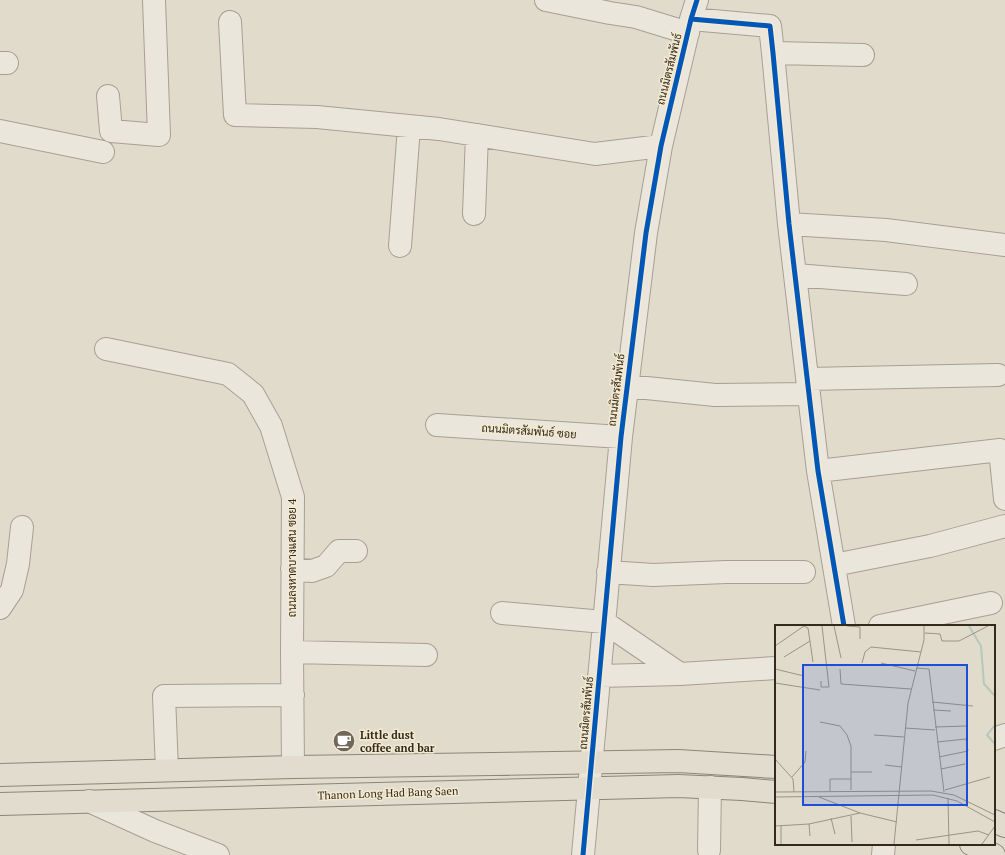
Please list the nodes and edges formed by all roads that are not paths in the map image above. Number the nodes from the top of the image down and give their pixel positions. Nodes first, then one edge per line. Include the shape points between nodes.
1 (154, 0) edge
2 (546, 0) edge
3 (692, 17) edge
4 (230, 22) dead end
5 (773, 53) junction
6 (863, 55) dead end
7 (108, 96) dead end
8 (409, 127) junction
9 (0, 131) edge
10 (477, 135) junction
11 (660, 146) junction
12 (104, 152) dead end
13 (474, 214) dead end
14 (790, 224) junction
15 (1005, 245) edge
16 (400, 246) dead end
17 (796, 275) junction
18 (906, 284) dead end
19 (106, 350) dead end
20 (998, 375) dead end
21 (627, 386) junction
22 (808, 386) junction
23 (437, 424) dead end
24 (620, 437) junction
25 (818, 471) junction
26 (1005, 499) edge
27 (1005, 526) edge
28 (22, 527) dead end
29 (356, 551) dead end
30 (834, 565) junction
31 (292, 569) junction
32 (608, 572) junction
33 (804, 572) dead end
34 (991, 603) dead end
35 (0, 608) edge
36 (502, 613) dead end
37 (604, 622) junction
38 (844, 625) edge
39 (885, 625) edge
40 (292, 652) junction
41 (426, 654) dead end
42 (775, 668) edge
43 (680, 674) junction
44 (599, 676) junction
45 (293, 695) junction
46 (1005, 735) edge
47 (995, 739) edge
48 (591, 762) junction
49 (293, 767) junction
50 (775, 767) edge
51 (167, 770) junction
52 (0, 775) edge
53 (710, 787) junction
54 (589, 788) junction
55 (775, 792) edge
56 (90, 801) junction
57 (0, 804) edge
58 (995, 821) edge
59 (1005, 826) edge
60 (884, 845) edge
61 (973, 845) edge
62 (709, 850) dead end
63 (218, 855) edge
64 (583, 855) edge
65 (883, 855) edge
66 (994, 855) edge

1 - 7 street via 159,135 111,131
2 - 3 street via 636,17
3 - 5 street via 770,26
3 - 11 street, ถนนมิตรสัมพันธ์
4 - 8 street via 235,115 317,117
5 - 6 street
5 - 14 street
8 - 10 street
8 - 16 street
9 - 12 street
10 - 11 street via 595,154
10 - 13 street
11 - 21 street, ถนนมิตรสัมพันธ์ via 646,233
14 - 15 street via 886,230
14 - 17 street
17 - 18 street
17 - 22 street
19 - 31 street, ถนนลงหาดบางแสน ซอย 4 via 228,374 253,394 271,426 293,497
20 - 22 street
21 - 22 street via 715,395
21 - 24 street, ถนนมิตรสัมพันธ์
22 - 25 street
23 - 24 street, ถนนมิตรสัมพันธ์ ซอย
24 - 32 street, ถนนมิตรสัมพันธ์
25 - 26 street via 1000,450
25 - 30 street
27 - 30 street via 930,546
28 - 35 street via 12,590
29 - 31 street via 339,551 326,566 312,571
30 - 38 street
31 - 40 street, ถนนลงหาดบางแสน ซอย 4
32 - 33 street via 653,575
32 - 37 street, ถนนมิตรสัมพันธ์
34 - 39 street
36 - 37 street
37 - 43 street
37 - 44 street, ถนนมิตรสัมพันธ์
40 - 41 street
40 - 45 street, ถนนลงหาดบางแสน ซอย 4
42 - 43 street
43 - 44 street
44 - 48 street, ถนนมิตรสัมพันธ์
45 - 49 street, ถนนลงหาดบางแสน ซอย 4
45 - 51 street via 164,696
46 - 47 street
48 - 49 main road
48 - 50 main road via 678,762
48 - 54 street, ถนนมิตรสัมพันธ์
49 - 51 main road
51 - 52 main road
53 - 54 main road, Thanon Long Had Bang Saen
53 - 55 main road, Thanon Long Had Bang Saen
53 - 62 street
54 - 56 main road, Thanon Long Had Bang Saen
54 - 64 street, ถนนมิตรสัมพันธ์
56 - 57 main road, Thanon Long Had Bang Saen
56 - 63 street via 154,831
58 - 59 main road
60 - 65 street
61 - 66 main road

